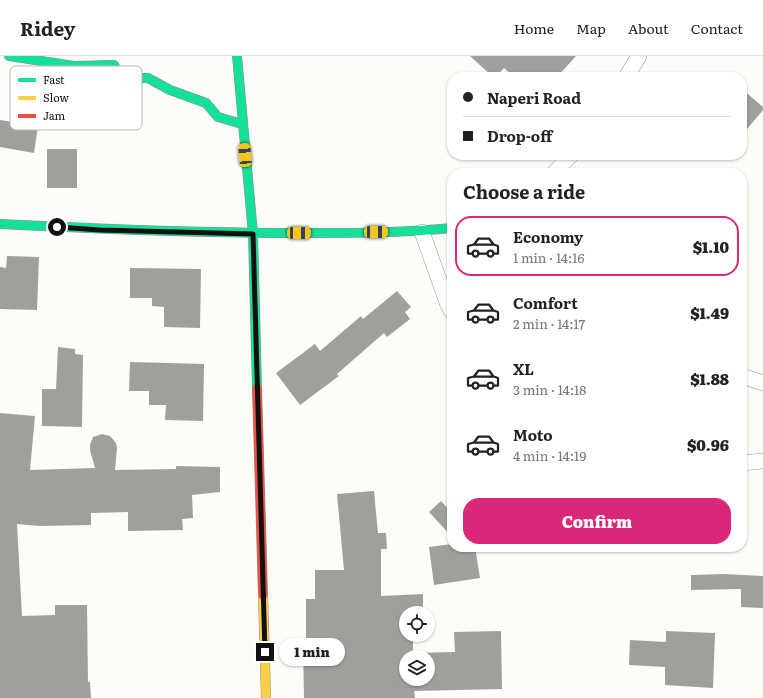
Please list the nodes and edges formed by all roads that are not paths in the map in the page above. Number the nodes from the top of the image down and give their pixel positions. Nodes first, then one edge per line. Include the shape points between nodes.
1 (9, 56) edge
2 (237, 56) edge
3 (639, 56) edge
4 (74, 66) edge
5 (74, 66) edge
6 (115, 66) edge
7 (629, 72) edge
8 (142, 78) edge
9 (242, 124) junction
10 (566, 160) edge
11 (558, 168) edge
12 (0, 224) edge
13 (447, 229) edge
14 (422, 232) junction
15 (253, 234) junction
16 (447, 302) edge
17 (747, 378) edge
18 (763, 383) edge
19 (763, 461) edge
20 (747, 463) edge
21 (266, 698) edge

1 - 5 street
2 - 9 street
3 - 7 street
4 - 6 street
8 - 9 street via 148,78 170,90 206,103 218,117
9 - 15 street
10 - 11 street
12 - 15 street via 100,230
13 - 14 street
14 - 15 street
14 - 16 street
15 - 21 street
17 - 18 street
19 - 20 street

